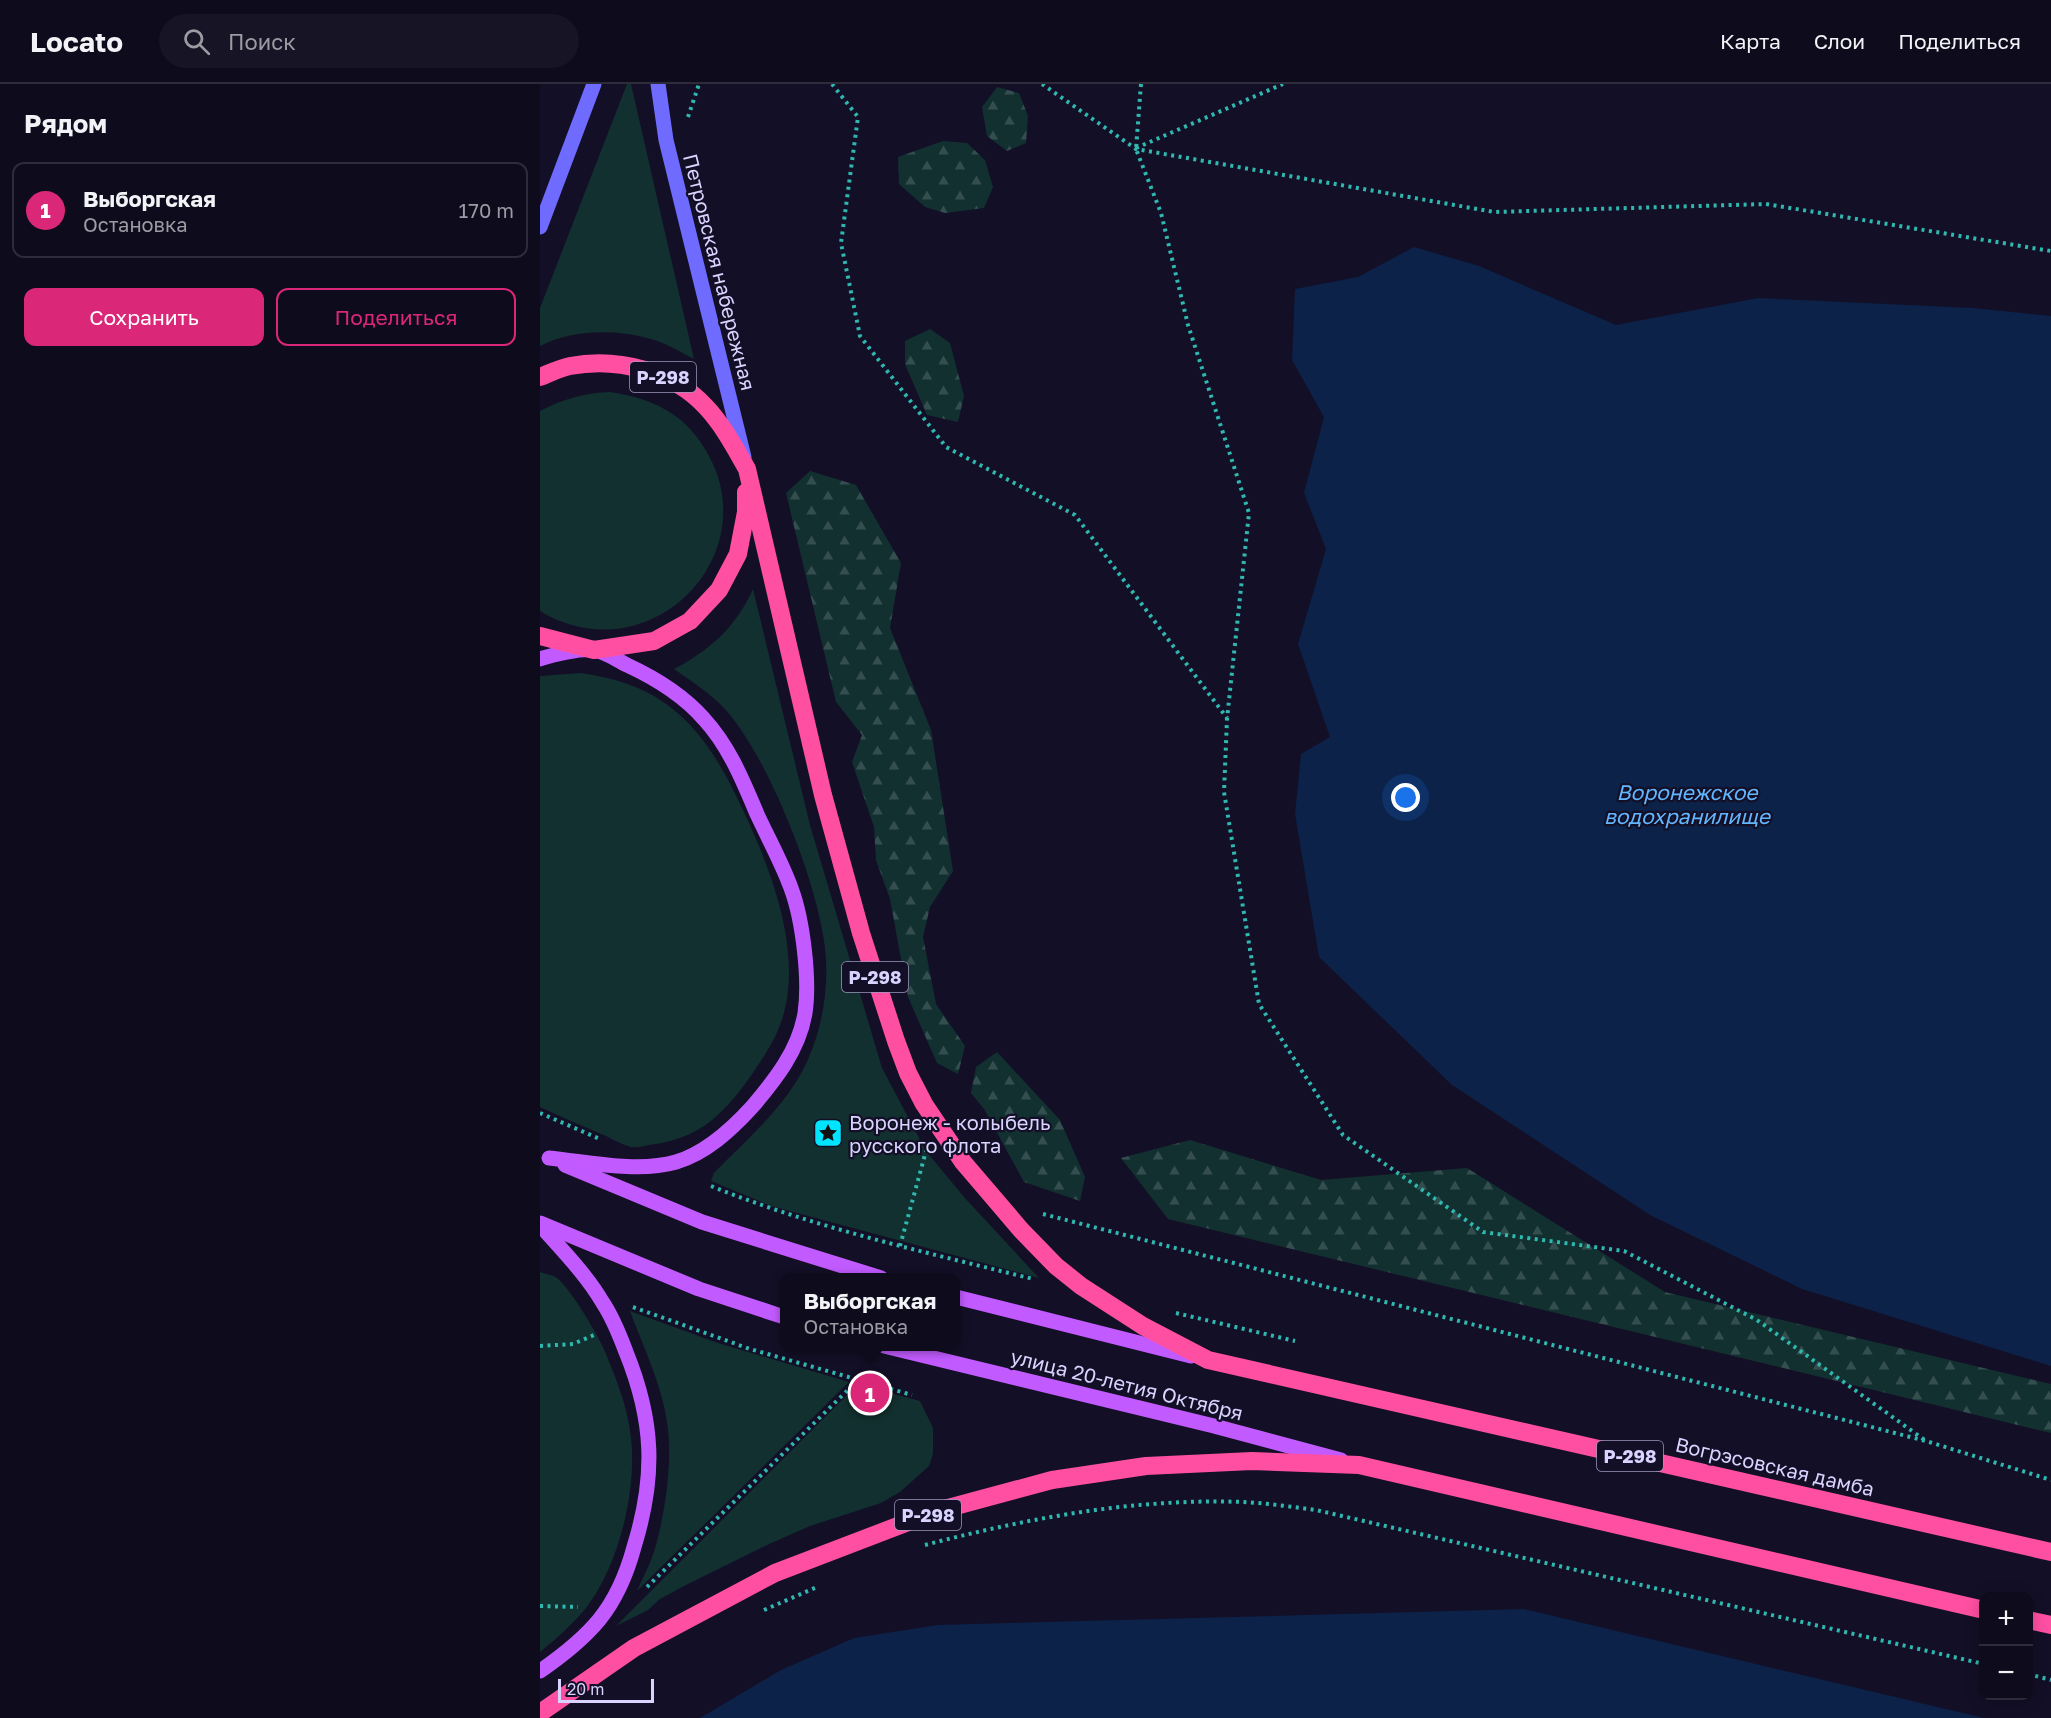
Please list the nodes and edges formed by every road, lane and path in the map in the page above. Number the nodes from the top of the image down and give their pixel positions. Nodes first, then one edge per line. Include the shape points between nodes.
1 (594, 84) edge
2 (658, 84) edge
3 (699, 84) edge
4 (832, 84) edge
5 (1042, 84) edge
6 (1141, 84) edge
7 (1283, 84) edge
8 (688, 118) dead end
9 (1136, 149) junction
10 (540, 227) edge
11 (2051, 251) edge
12 (540, 377) edge
13 (747, 469) junction
14 (540, 636) edge
15 (594, 650) junction
16 (540, 659) edge
17 (1227, 719) junction
18 (540, 1113) edge
19 (604, 1141) dead end
20 (926, 1151) dead end
21 (545, 1156) edge
22 (711, 1185) dead end
23 (1042, 1214) dead end
24 (540, 1224) edge
25 (900, 1246) junction
26 (865, 1273) edge
27 (1040, 1281) dead end
28 (960, 1298) edge
29 (628, 1306) dead end
30 (1167, 1310) dead end
31 (780, 1316) edge
32 (597, 1334) dead end
33 (1295, 1341) dead end
34 (540, 1346) edge
35 (901, 1351) edge
36 (1208, 1360) junction
37 (858, 1380) junction
38 (912, 1395) dead end
39 (1926, 1441) junction
40 (1359, 1464) junction
41 (2051, 1480) edge
42 (917, 1547) dead end
43 (2051, 1552) edge
44 (823, 1584) dead end
45 (646, 1588) dead end
46 (540, 1606) edge
47 (586, 1608) dead end
48 (1979, 1609) edge
49 (760, 1612) dead end
50 (2033, 1621) edge
51 (2051, 1625) edge
52 (1979, 1663) edge
53 (540, 1671) edge
54 (2033, 1675) edge
55 (2051, 1680) edge
56 (540, 1713) edge

1 - 10 main road
2 - 13 main road, Петровская набережная via 666,140
3 - 8 path
4 - 17 path via 858,117 841,243 860,336 946,447 1075,515
5 - 9 path
6 - 9 path
7 - 9 path
9 - 11 path via 1494,212 1766,204
9 - 17 path via 1161,213 1188,325 1249,513
12 - 13 highway, Р-298 via 569,366 606,363 643,369 677,384 706,407
13 - 15 highway via 746,512 738,554 719,590 690,621 654,641
13 - 36 highway, Р-298 via 823,795 861,933 896,1041 924,1104 963,1162 1056,1266 1143,1326
14 - 15 highway
15 - 16 main road
15 - 21 main road via 683,699 719,736 792,889 808,982 805,1016 792,1052 772,1084 709,1147 675,1162 640,1167
17 - 39 path via 1224,792 1259,1004 1343,1135 1483,1232 1624,1251 1757,1320
18 - 19 path
20 - 25 path
21 - 26 main road via 702,1222
22 - 25 path via 802,1219
23 - 39 path
24 - 31 main road via 699,1289
24 - 53 main road via 604,1304 622,1341 638,1382 650,1461 639,1532 618,1589 597,1622
25 - 27 path
28 - 36 main road
29 - 37 path via 750,1349
30 - 33 path
32 - 34 path via 573,1344
35 - 40 main road, улица 20-летия Октября
36 - 43 highway, Вогрэсовская дамба / Р-298
37 - 38 path
37 - 45 path
39 - 41 path
40 - 48 highway, Р-298
40 - 56 highway, Р-298 via 1252,1461 1146,1466 1052,1480 937,1511 775,1573 634,1648
42 - 52 path via 1047,1518 1164,1503 1244,1502 1306,1508
44 - 49 path
46 - 47 path
50 - 51 highway
54 - 55 path

